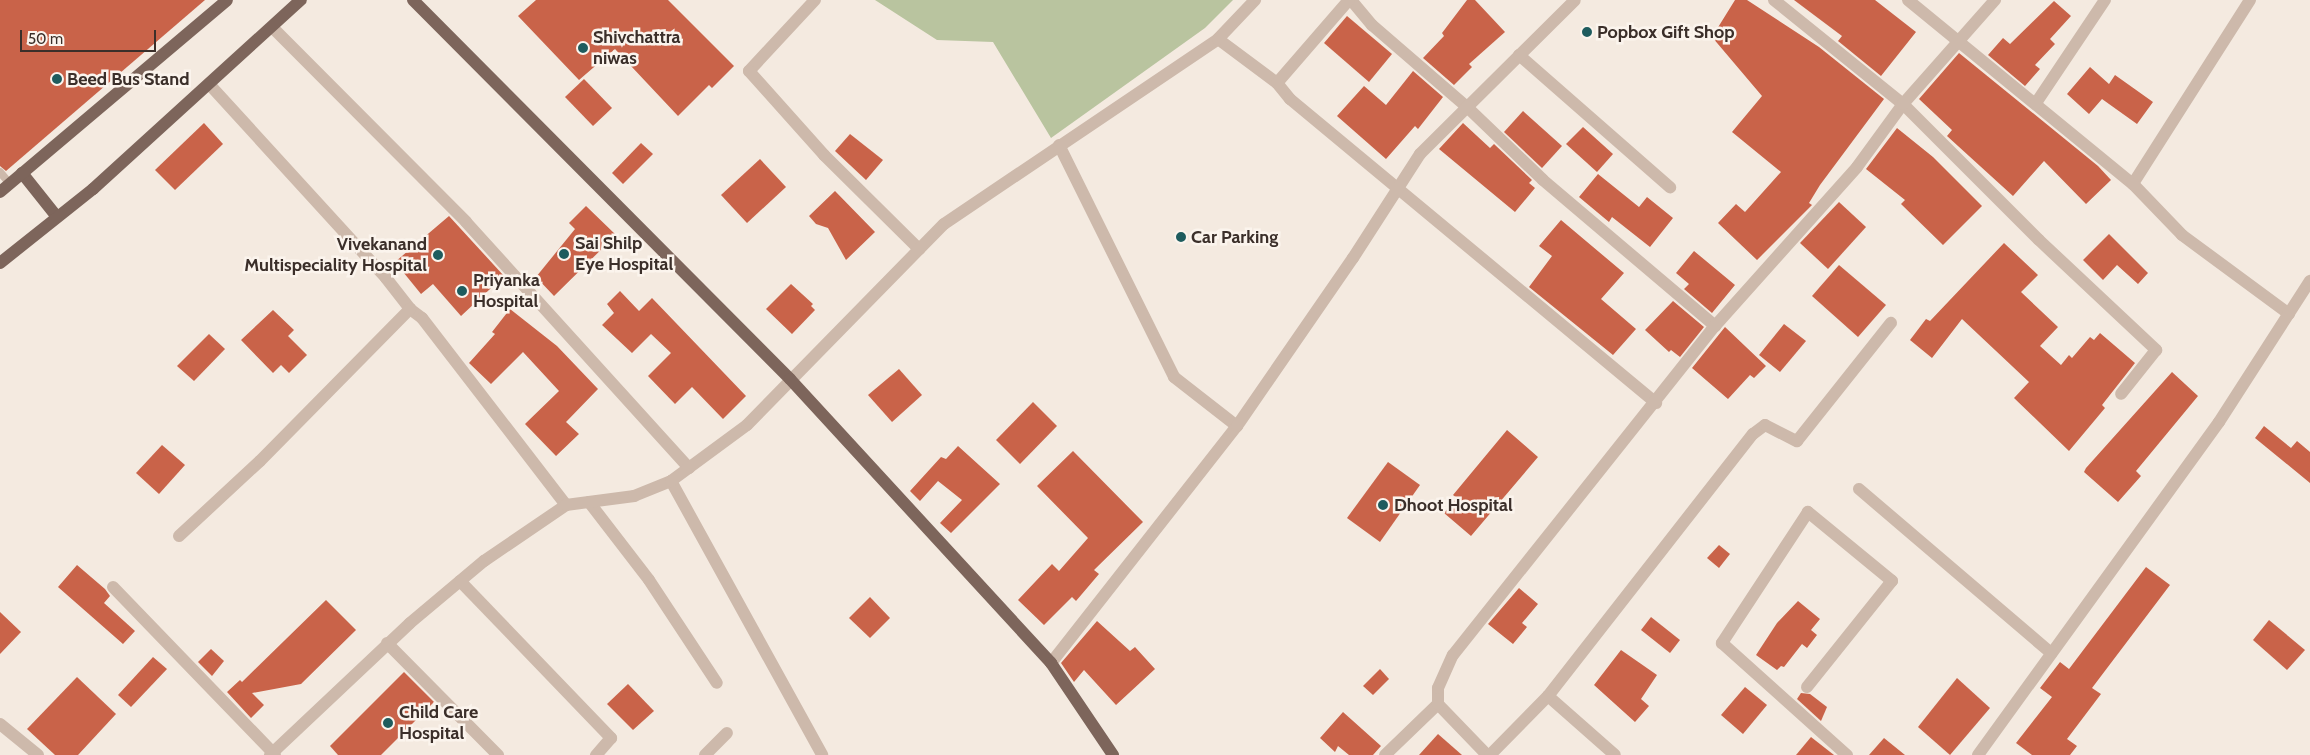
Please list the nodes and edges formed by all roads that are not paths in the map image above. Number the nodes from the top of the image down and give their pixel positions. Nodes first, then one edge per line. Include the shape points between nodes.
1 (227, 0) edge
2 (301, 0) edge
3 (413, 0) edge
4 (815, 0) edge
5 (1256, 0) edge
6 (1350, 0) edge
7 (1575, 0) edge
8 (1774, 0) edge
9 (1908, 0) edge
10 (1994, 0) edge
11 (2105, 0) edge
12 (2250, 0) edge
13 (272, 27) junction
14 (1218, 39) junction
15 (1958, 42) junction
16 (1520, 55) junction
17 (1277, 83) junction
18 (209, 84) junction
19 (2036, 103) junction
20 (1904, 104) junction
21 (1467, 107) junction
22 (1059, 145) junction
23 (0, 172) edge
24 (22, 173) junction
25 (2133, 184) junction
26 (1670, 187) dead end
27 (5, 188) edge
28 (1398, 188) junction
29 (57, 218) junction
30 (919, 249) junction
31 (0, 263) edge
32 (2310, 281) edge
33 (410, 309) junction
34 (2288, 314) junction
35 (1891, 323) dead end
36 (1715, 326) junction
37 (790, 379) junction
38 (2121, 394) dead end
39 (1656, 403) junction
40 (1236, 426) junction
41 (689, 468) junction
42 (671, 481) junction
43 (1859, 490) dead end
44 (589, 502) junction
45 (566, 505) junction
46 (179, 536) dead end
47 (460, 581) junction
48 (113, 587) dead end
49 (387, 643) junction
50 (2052, 653) junction
51 (1051, 664) junction
52 (717, 683) dead end
53 (1807, 687) dead end
54 (1548, 696) junction
55 (1438, 704) junction
56 (0, 724) edge
57 (727, 733) dead end
58 (272, 754) edge
59 (38, 755) edge
60 (498, 755) edge
61 (596, 755) edge
62 (705, 755) edge
63 (822, 755) edge
64 (1112, 755) edge
65 (1386, 755) edge
66 (1488, 755) edge
67 (1615, 755) edge
68 (1847, 755) edge
69 (1978, 755) edge

1 - 24 main road
2 - 13 main road
3 - 37 main road
4 - 30 street via 750,71 824,155
5 - 14 street
6 - 17 street
6 - 21 street via 1372,25
7 - 16 street
8 - 20 street
9 - 15 street
10 - 15 street
11 - 19 street
12 - 25 street
13 - 18 main road
13 - 41 street via 466,222
14 - 17 street
14 - 22 street
15 - 19 street
15 - 20 street
16 - 21 street
16 - 26 street
17 - 28 street via 1290,99
18 - 29 main road
18 - 33 street via 386,278
19 - 25 street
20 - 36 street via 1857,167
20 - 38 street via 2038,240 2156,350
21 - 28 street via 1420,154
21 - 36 street via 1543,180
22 - 30 street via 944,224
22 - 40 street via 1174,378
23 - 27 lane
24 - 27 main road
24 - 29 main road
25 - 34 street via 2182,235
28 - 39 street
28 - 40 street
29 - 31 main road
30 - 37 street
32 - 34 street
33 - 45 street via 422,318
33 - 46 street via 260,461
34 - 50 street via 2218,422
35 - 54 street via 1797,441 1765,425 1753,434
36 - 39 street
37 - 41 street via 747,425
37 - 51 main road
39 - 55 street via 1453,655 1438,688
40 - 51 street
41 - 42 street
42 - 44 street via 634,496
42 - 63 street
43 - 50 street
44 - 45 street
44 - 52 street via 649,580
45 - 47 street
47 - 49 street
47 - 61 street via 611,738
48 - 58 street
49 - 58 street
49 - 60 street
50 - 69 street
51 - 64 main road
53 - 68 street via 1892,581 1808,512 1722,644
54 - 66 street
54 - 67 street
55 - 65 street
55 - 66 street
56 - 59 street
57 - 62 street

